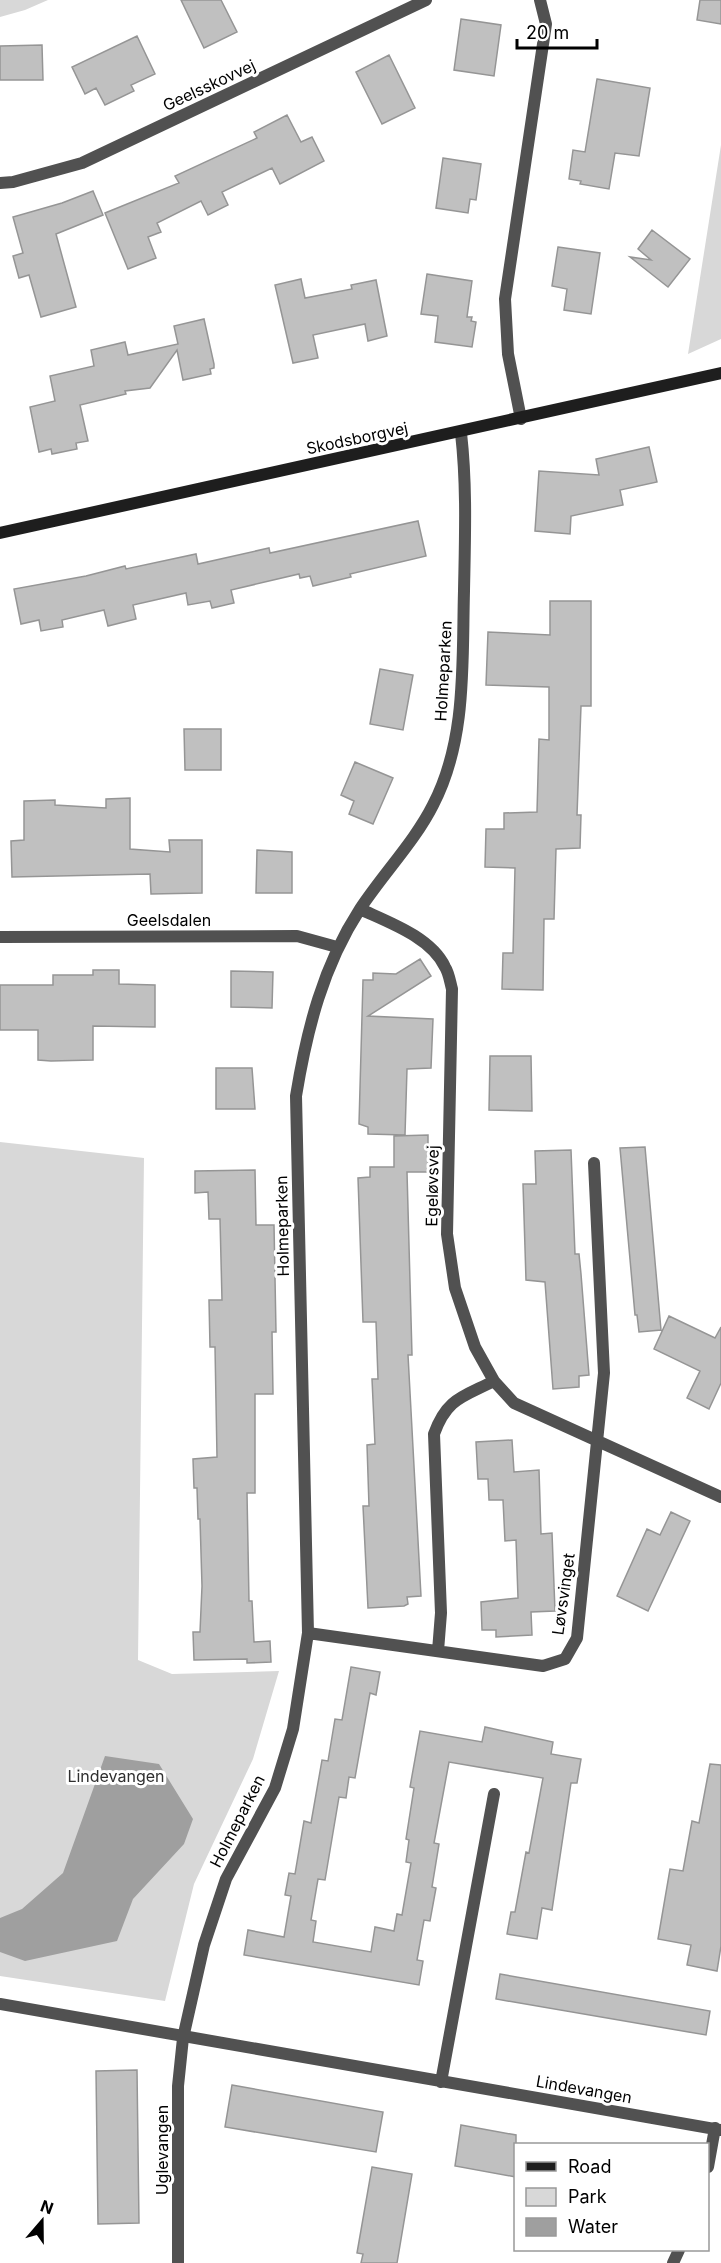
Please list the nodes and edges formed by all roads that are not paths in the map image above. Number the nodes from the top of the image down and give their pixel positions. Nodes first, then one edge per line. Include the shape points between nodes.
1 (426, 0) edge
2 (540, 0) edge
3 (0, 183) edge
4 (721, 373) edge
5 (521, 419) junction
6 (461, 433) junction
7 (0, 533) edge
8 (360, 909) junction
9 (0, 937) edge
10 (337, 947) junction
11 (594, 1162) dead end
12 (494, 1381) junction
13 (598, 1439) junction
14 (721, 1497) edge
15 (308, 1633) junction
16 (438, 1651) junction
17 (494, 1794) dead end
18 (0, 2004) edge
19 (183, 2038) junction
20 (441, 2082) junction
21 (718, 2129) edge
22 (709, 2164) edge
23 (178, 2263) edge

1 - 3 street, Geelsskovvej via 82,163
2 - 5 street via 546,24 505,299 508,354
4 - 5 street, Skodsborgvej
5 - 6 street, Skodsborgvej
6 - 7 street, Skodsborgvej
6 - 8 street, Holmeparken via 466,476 461,706 452,756 433,805
8 - 10 street, Holmeparken
8 - 12 street, Egeløvsvej via 411,934 431,949 445,966 452,989 447,1234 455,1288 475,1347
9 - 10 street, Geelsdalen via 297,936
10 - 15 street, Holmeparken via 305,1041 296,1096
11 - 13 street via 604,1373
12 - 13 street, Egeløvsvej via 514,1404
12 - 16 street via 449,1404 434,1434 441,1613
13 - 14 street, Egeløvsvej
13 - 16 street, Løvsvinget via 577,1638 566,1659 543,1666
15 - 16 street, Løvsvinget
15 - 19 street, Holmeparken via 293,1729 275,1788 226,1879 204,1945
17 - 20 street
18 - 19 street, Lindevangen
19 - 20 street, Lindevangen
19 - 23 street, Uglevangen via 178,2086
20 - 21 street, Lindevangen
21 - 22 street

